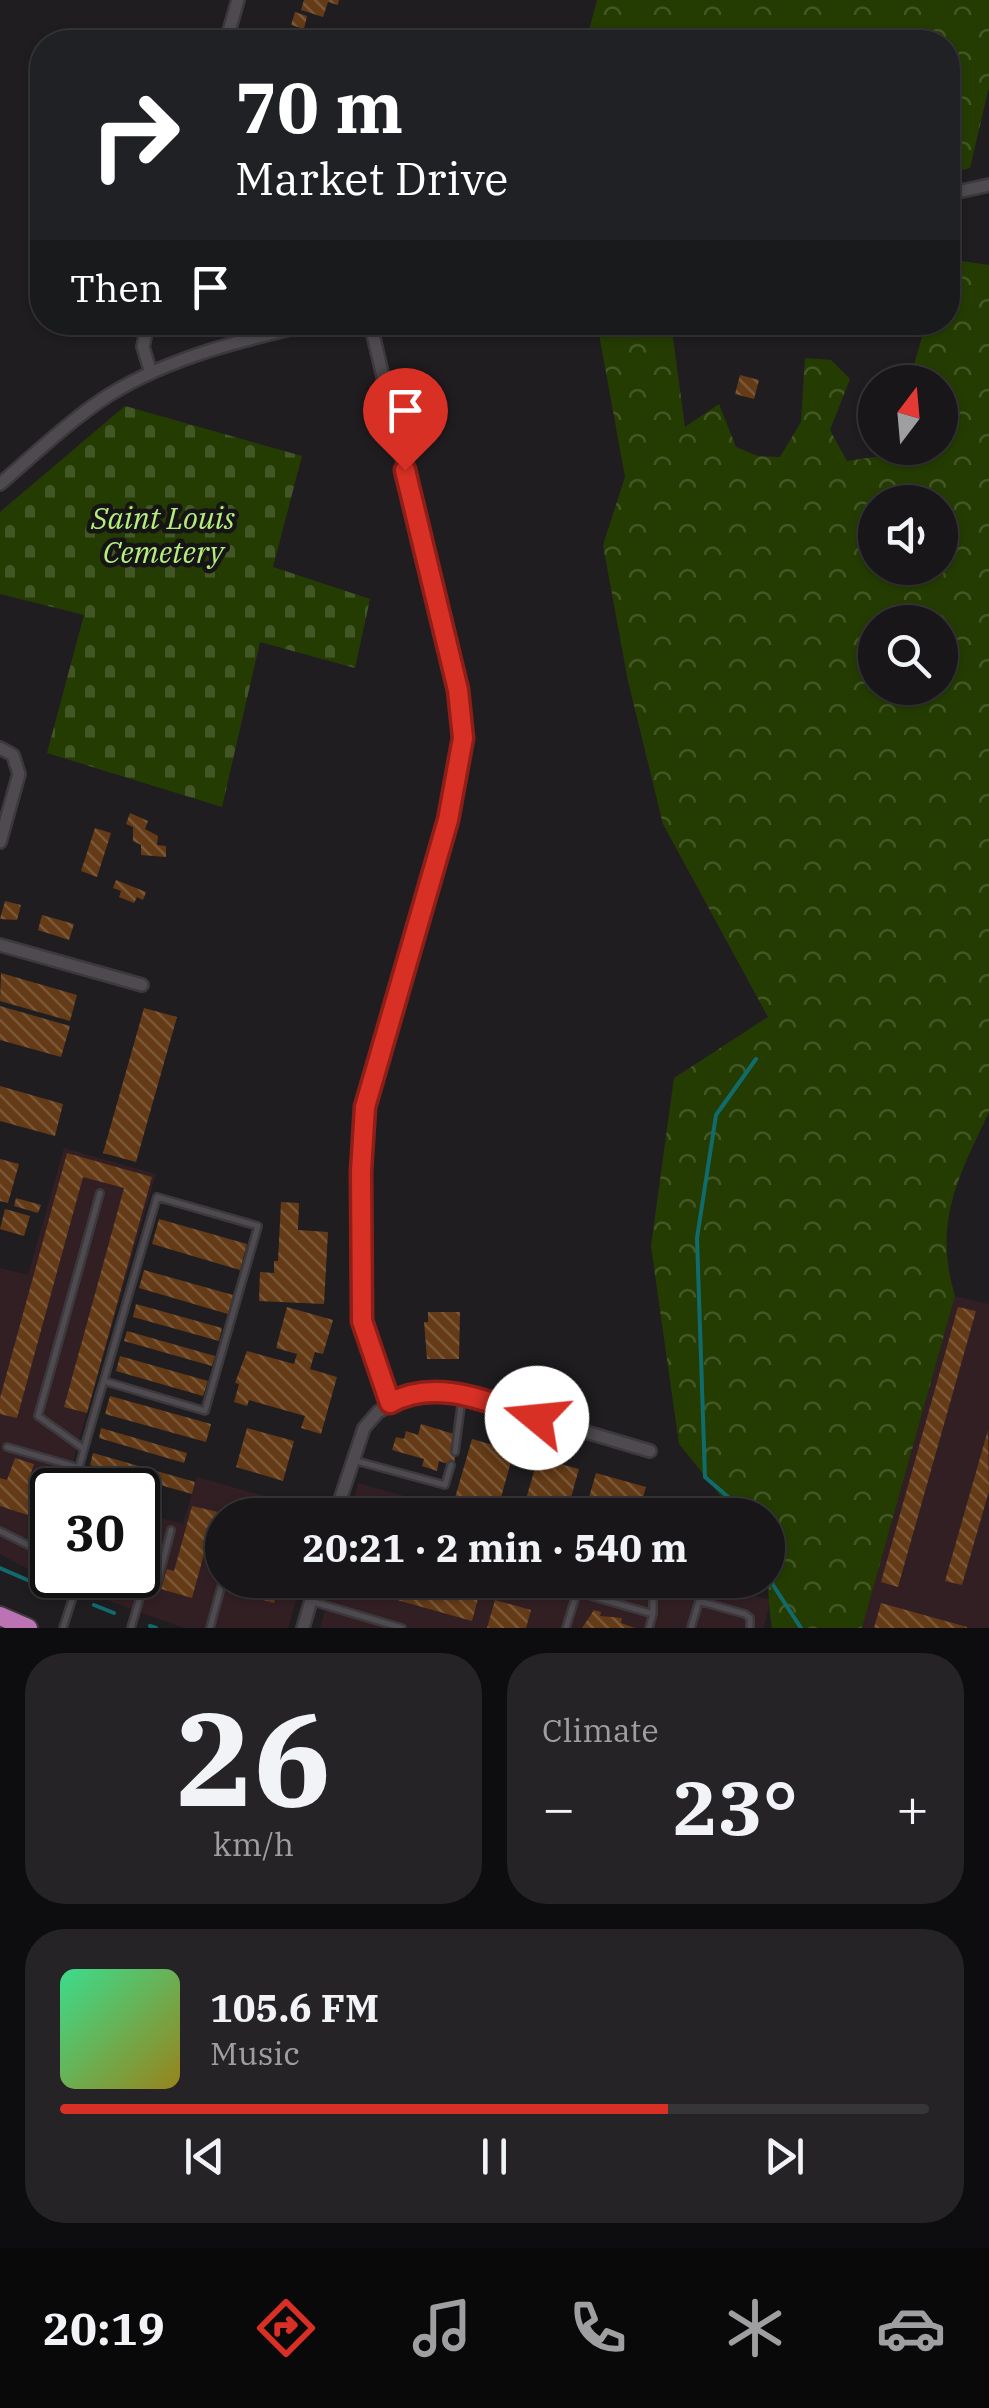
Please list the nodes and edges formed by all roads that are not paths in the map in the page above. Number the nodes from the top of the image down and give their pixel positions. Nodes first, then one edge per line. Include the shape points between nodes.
1 (238, 0) edge
2 (229, 30) edge
3 (989, 186) edge
4 (960, 192) edge
5 (145, 335) edge
6 (268, 335) edge
7 (373, 335) edge
8 (151, 374) junction
9 (0, 484) edge
10 (0, 748) edge
11 (0, 842) edge
12 (0, 945) edge
13 (142, 985) dead end
14 (100, 1194) dead end
15 (104, 1381) junction
16 (462, 1395) junction
17 (390, 1403) junction
18 (7, 1447) dead end
19 (84, 1449) junction
20 (650, 1451) dead end
21 (455, 1452) dead end
22 (350, 1459) junction
23 (451, 1465) dead end
24 (80, 1468) joint
25 (339, 1498) edge
26 (171, 1530) dead end
27 (0, 1531) edge
28 (30, 1547) edge
29 (162, 1565) joint
30 (160, 1573) edge
31 (73, 1598) edge
32 (140, 1598) edge
33 (218, 1598) edge
34 (312, 1598) edge
35 (653, 1598) edge
36 (311, 1601) junction
37 (653, 1614) junction
38 (0, 1616) edge
39 (388, 1626) edge
40 (28, 1628) edge
41 (63, 1628) edge
42 (131, 1628) edge
43 (210, 1628) edge
44 (304, 1628) edge
45 (402, 1628) edge
46 (566, 1628) edge
47 (649, 1628) edge
48 (691, 1628) edge
49 (750, 1628) edge

1 - 2 street
3 - 4 street
5 - 8 street
6 - 8 street
7 - 17 street via 458,690 463,738 448,820 365,1107 362,1321
8 - 9 street via 107,396
10 - 11 street via 18,763
12 - 13 street
14 - 19 lane via 38,1416
15 - 15 lane via 157,1197 258,1226 206,1411
15 - 19 lane
16 - 17 street via 426,1391
16 - 20 street
16 - 21 lane
17 - 22 street via 364,1428
18 - 24 lane
19 - 24 lane
22 - 23 lane via 445,1484
22 - 25 street
26 - 29 lane
27 - 28 lane
29 - 30 lane
31 - 41 lane
32 - 42 lane
33 - 43 lane
34 - 36 street
35 - 37 lane
36 - 39 lane
36 - 44 street
37 - 46 lane via 577,1592
37 - 47 lane
38 - 40 highway
39 - 45 lane
48 - 49 lane via 699,1601 745,1614

